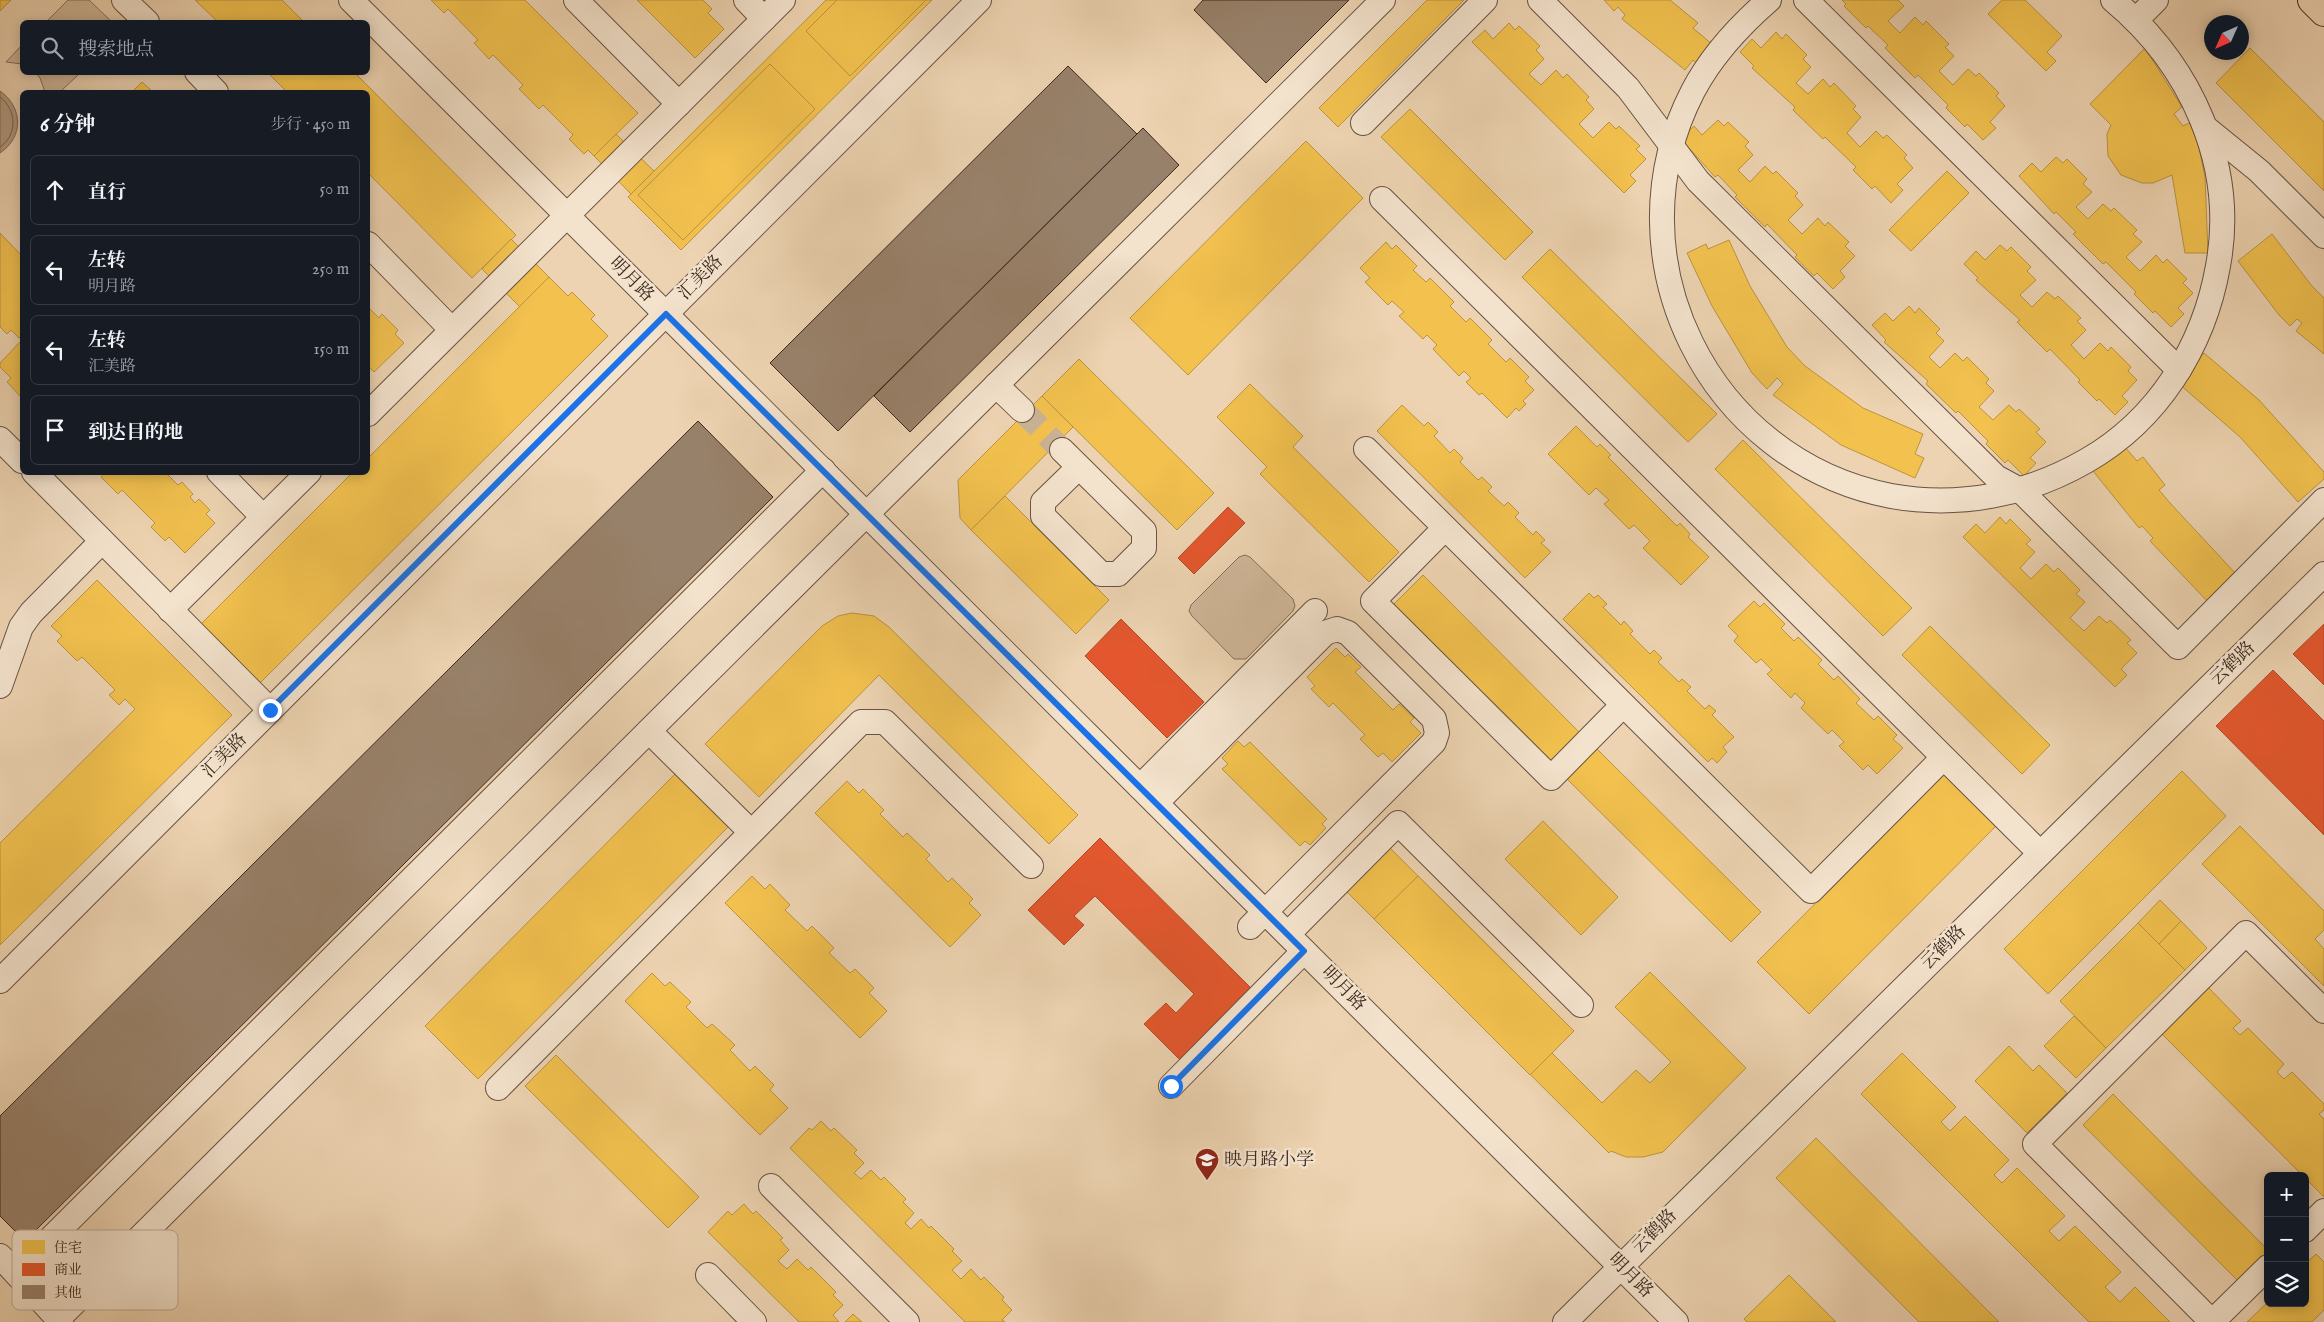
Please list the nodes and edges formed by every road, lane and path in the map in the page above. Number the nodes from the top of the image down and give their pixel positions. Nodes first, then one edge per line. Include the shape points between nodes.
1 (124, 0) edge
2 (351, 0) edge
3 (576, 0) edge
4 (746, 0) edge
5 (783, 0) edge
6 (979, 0) edge
7 (1383, 0) edge
8 (1485, 0) edge
9 (1540, 0) edge
10 (1769, 0) edge
11 (1806, 0) edge
12 (2112, 0) edge
13 (2156, 0) edge
14 (2312, 0) edge
15 (2324, 12) edge
16 (764, 19) junction
17 (145, 20) edge
18 (2136, 20) junction
19 (199, 75) edge
20 (214, 90) edge
21 (679, 104) junction
22 (1363, 123) dead end
23 (2206, 128) junction
24 (1672, 146) junction
25 (1382, 199) dead end
26 (567, 215) junction
27 (2324, 236) edge
28 (370, 246) edge
29 (666, 314) junction
30 (452, 330) junction
31 (2179, 370) junction
32 (996, 385) junction
33 (1022, 410) tunnel mouth
34 (370, 412) edge
35 (0, 439) edge
36 (1366, 449) dead end
37 (1062, 450) tunnel mouth
38 (20, 459) edge
39 (1078, 467) junction
40 (823, 470) junction
41 (37, 475) edge
42 (222, 475) edge
43 (305, 475) edge
44 (2020, 490) junction
45 (2324, 500) edge
46 (867, 514) junction
47 (263, 517) junction
48 (1445, 528) junction
49 (102, 541) junction
50 (2324, 574) edge
51 (170, 610) junction
52 (1315, 611) dead end
53 (0, 686) edge
54 (1623, 705) junction
55 (270, 710) junction
56 (649, 731) junction
57 (1944, 758) junction
58 (1148, 795) junction
59 (751, 832) junction
60 (2040, 853) junction
61 (1030, 866) dead end
62 (1258, 920) junction
63 (1288, 934) junction
64 (1304, 951) junction
65 (0, 981) edge
66 (1580, 1005) dead end
67 (2324, 1011) edge
68 (1171, 1086) dead end
69 (498, 1088) dead end
70 (771, 1186) dead end
71 (59, 1230) edge
72 (151, 1230) edge
73 (0, 1256) edge
74 (1620, 1266) junction
75 (12, 1269) edge
76 (2264, 1271) edge
77 (708, 1276) dead end
78 (50, 1310) edge
79 (71, 1310) edge
80 (60, 1321) edge
81 (754, 1322) edge
82 (907, 1322) edge
83 (1565, 1322) edge
84 (1676, 1322) edge
85 (2212, 1322) edge

1 - 17 street
2 - 26 street, 明月路
3 - 21 street
4 - 16 street
5 - 16 street
6 - 29 street, 汇美路
7 - 32 street
8 - 22 street
9 - 24 street via 1628,88
10 - 24 street via 1727,41 1709,65 1693,91
11 - 31 street
12 - 18 street
13 - 18 street
14 - 15 main road
16 - 21 street
18 - 23 street via 2176,68
19 - 20 street
21 - 26 street
23 - 27 street via 2259,171
23 - 31 street via 2220,193 2220,260 2202,325
24 - 44 street via 1698,181 1996,476
24 - 44 street via 1663,200 1667,272 1686,334 1719,389 1740,414 1763,436 1796,459 1847,484 1878,493 1942,501 1975,499
25 - 57 street
26 - 29 street, 明月路
26 - 30 street
28 - 30 street
29 - 40 street, 明月路
29 - 55 street, 汇美路
30 - 34 street
31 - 44 street via 2150,410 2099,454 2070,470
32 - 33 street
32 - 46 street
35 - 38 street
36 - 48 street
37 - 39 street
39 - 39 street via 1144,531 1144,548 1118,574 1101,574 1043,516 1043,502
40 - 46 street, 明月路
40 - 71 street
41 - 49 street
42 - 47 street
43 - 47 street
44 - 45 street via 2178,647
46 - 56 street
46 - 58 street, 明月路
47 - 51 street
48 - 54 street
48 - 54 street via 1372,601 1551,778
49 - 51 street
49 - 53 street via 21,627
50 - 60 street, 云鹤路
51 - 55 street
52 - 58 street
54 - 57 street via 1811,891
55 - 65 street, 汇美路
56 - 59 street
56 - 72 street
57 - 60 street
58 - 62 street, 明月路
58 - 62 street via 1326,633 1337,630 1348,633 1434,719 1437,733 1434,742
59 - 61 street via 861,722 885,722
59 - 69 street
60 - 74 street, 云鹤路
62 - 63 street, 明月路
63 - 64 street, 明月路
63 - 66 street via 1398,823
64 - 68 street
64 - 74 street, 明月路
67 - 85 street via 2246,933 2034,1144
70 - 82 street
73 - 75 street
74 - 83 street, 云鹤路
74 - 84 street, 明月路
76 - 85 street
77 - 81 street
78 - 80 street
79 - 80 street

